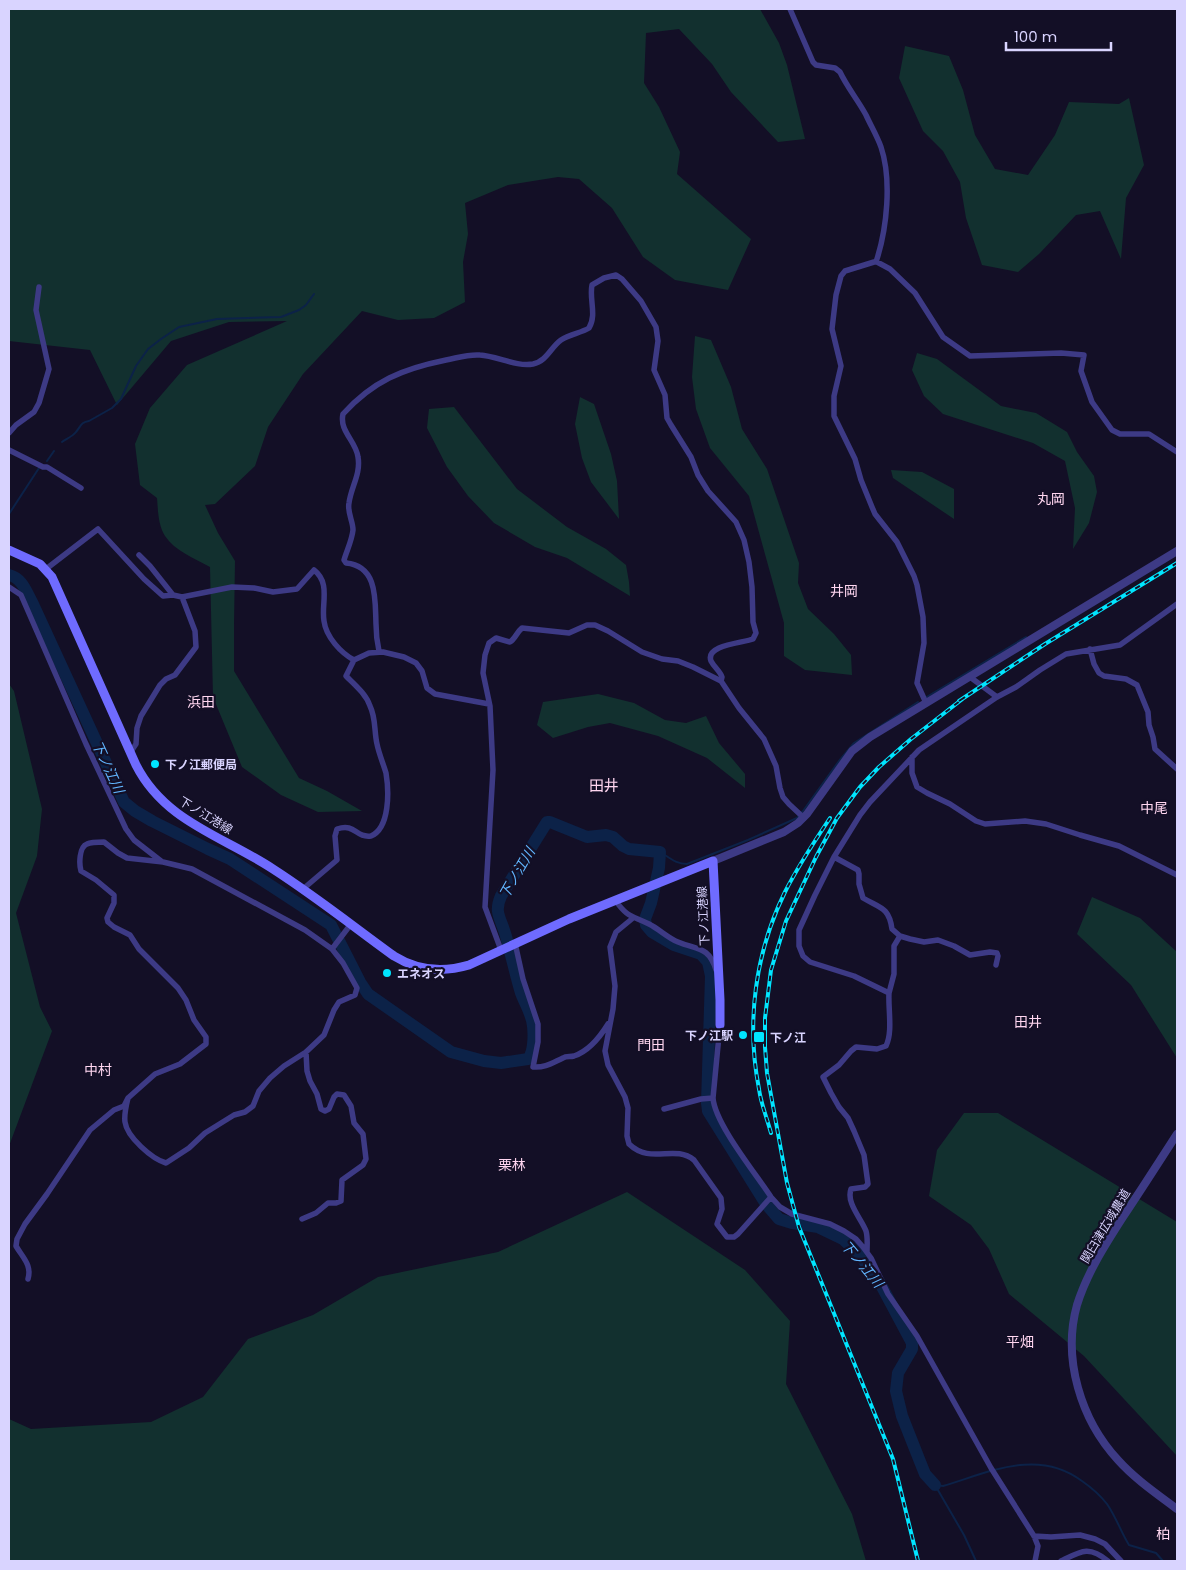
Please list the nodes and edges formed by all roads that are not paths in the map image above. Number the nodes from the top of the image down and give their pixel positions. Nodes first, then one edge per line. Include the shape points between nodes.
1 (790, 9) edge
2 (876, 262) junction
3 (39, 287) dead end
4 (9, 433) edge
5 (9, 450) edge
6 (1177, 452) edge
7 (81, 488) dead end
8 (9, 550) edge
9 (1177, 551) edge
10 (139, 555) dead end
11 (46, 569) junction
12 (9, 587) edge
13 (173, 595) junction
14 (182, 597) junction
15 (1177, 604) edge
16 (1090, 650) junction
17 (379, 651) junction
18 (354, 660) junction
19 (970, 677) junction
20 (722, 681) junction
21 (997, 697) junction
22 (926, 703) junction
23 (489, 704) junction
24 (130, 753) junction
25 (912, 757) junction
26 (1177, 769) edge
27 (802, 815) junction
28 (834, 857) junction
29 (713, 861) junction
30 (163, 862) junction
31 (1177, 875) edge
32 (303, 890) junction
33 (615, 900) junction
34 (632, 918) junction
35 (351, 924) junction
36 (900, 936) junction
37 (514, 944) junction
38 (332, 948) junction
39 (501, 950) junction
40 (996, 965) dead end
41 (719, 979) junction
42 (889, 993) junction
43 (612, 1018) junction
44 (720, 1025) joint
45 (306, 1052) junction
46 (128, 1098) junction
47 (711, 1098) junction
48 (664, 1109) dead end
49 (1177, 1134) edge
50 (770, 1198) junction
51 (302, 1219) dead end
52 (868, 1252) junction
53 (28, 1280) dead end
54 (1177, 1509) edge
55 (1034, 1536) junction
56 (1035, 1561) edge
57 (1061, 1561) edge
58 (1108, 1561) edge
59 (1120, 1561) edge

1 - 2 street via 813,62 840,72 880,146 887,203
2 - 6 street via 902,280 915,293 943,337 970,356 1084,355 1081,372 1092,402 1112,430 1120,434 1148,434
2 - 22 street via 846,271 839,282 832,329 841,366 833,410 875,514 897,542 917,585 924,643 917,683
3 - 4 street via 36,310 49,369 34,412
5 - 7 street via 47,467
8 - 11 main road
9 - 19 street
10 - 13 street
11 - 13 street via 98,529 163,596
11 - 24 main road, 下ノ江港線
12 - 30 street via 21,596 126,829 134,840
13 - 14 street
14 - 18 street via 232,587 273,592 297,589 314,570 319,573 323,585 326,630 346,656
14 - 24 street via 196,631 196,647 175,675 166,679 156,691 141,716 136,744
15 - 16 street via 1120,644
16 - 21 street via 1057,659
16 - 26 street via 1099,673 1137,685 1148,712 1155,749
17 - 18 street
17 - 20 street via 374,588 364,570 344,560 353,529 348,504 359,465 355,447 342,426 343,414 356,400 386,379 433,362 478,355 526,364 542,360 562,339 590,328 593,318 592,285 616,275 641,301 656,327 658,342 654,370 665,395 667,418 708,491 736,522 744,540 756,636 713,651 710,660 721,674
17 - 23 street via 404,656 416,663 427,688 434,694
18 - 32 street via 346,676 370,706 386,775 386,816 380,829 371,836 362,836 351,828 337,829 336,861
19 - 21 street
19 - 22 street
20 - 23 street via 693,667 642,652 595,624 569,633 522,628 510,642 496,638 489,644 483,673
20 - 27 street via 764,739 776,766 781,793
21 - 25 street
22 - 27 street via 870,737 852,752
23 - 39 street via 494,770 486,907
24 - 32 main road, 下ノ江港線 via 144,780 168,807 195,826 271,867
25 - 28 street via 870,802
25 - 31 street via 912,774 920,789 976,821 985,824 1025,821 1046,824 1119,846
27 - 29 street via 794,827
28 - 36 street via 858,870 863,896 886,910 892,930
28 - 42 street via 800,927 801,952 810,962 854,976
29 - 33 main road, 下ノ江港線
29 - 41 main road, 下ノ江港線
30 - 38 street via 195,870
30 - 46 street via 124,857 104,842 86,844 82,851 81,871 114,895 108,922 130,936 178,988 207,1040 180,1064 155,1074
32 - 35 main road, 下ノ江港線
33 - 34 street
33 - 37 main road
34 - 41 street via 646,922 676,942 698,947 715,964
34 - 43 street via 616,932 610,947 615,986
35 - 38 street
35 - 39 main road, 下ノ江港線 via 401,960 426,969 456,968
36 - 40 street via 918,941 938,940 970,955 997,953
36 - 42 street via 894,946 894,974
37 - 39 main road, 下ノ江港線
37 - 43 street via 537,1020 538,1042 533,1066 548,1066 584,1050 599,1037
38 - 45 street via 357,990 353,996 339,1002 324,1035
41 - 44 main road, 下ノ江港線
42 - 52 street via 890,1032 886,1046 851,1050 823,1077 848,1118 864,1155 868,1184 851,1189 850,1195 866,1232
43 - 50 street via 606,1056 628,1108 629,1144 647,1154 683,1155 694,1160 721,1198 722,1209 717,1224 727,1237 738,1234
44 - 47 street
45 - 46 street via 270,1078 245,1112 205,1133 166,1163 150,1155 128,1129 125,1123
45 - 51 street via 307,1071 321,1109 330,1109 334,1097 344,1095 351,1106 354,1123 363,1134 366,1160 342,1180 341,1201 328,1203
46 - 53 street via 124,1106 90,1130 22,1230 16,1246 29,1265
47 - 48 street
47 - 50 street via 722,1124
49 - 54 street, 関臼津広域農道 via 1095,1262 1077,1306 1072,1347 1080,1396 1102,1441 1130,1472
50 - 52 street via 792,1214 844,1231
52 - 55 street via 888,1294 917,1336
55 - 56 street via 1038,1546
55 - 59 street via 1080,1535 1095,1539 1105,1544
57 - 58 street via 1084,1551 1098,1553

